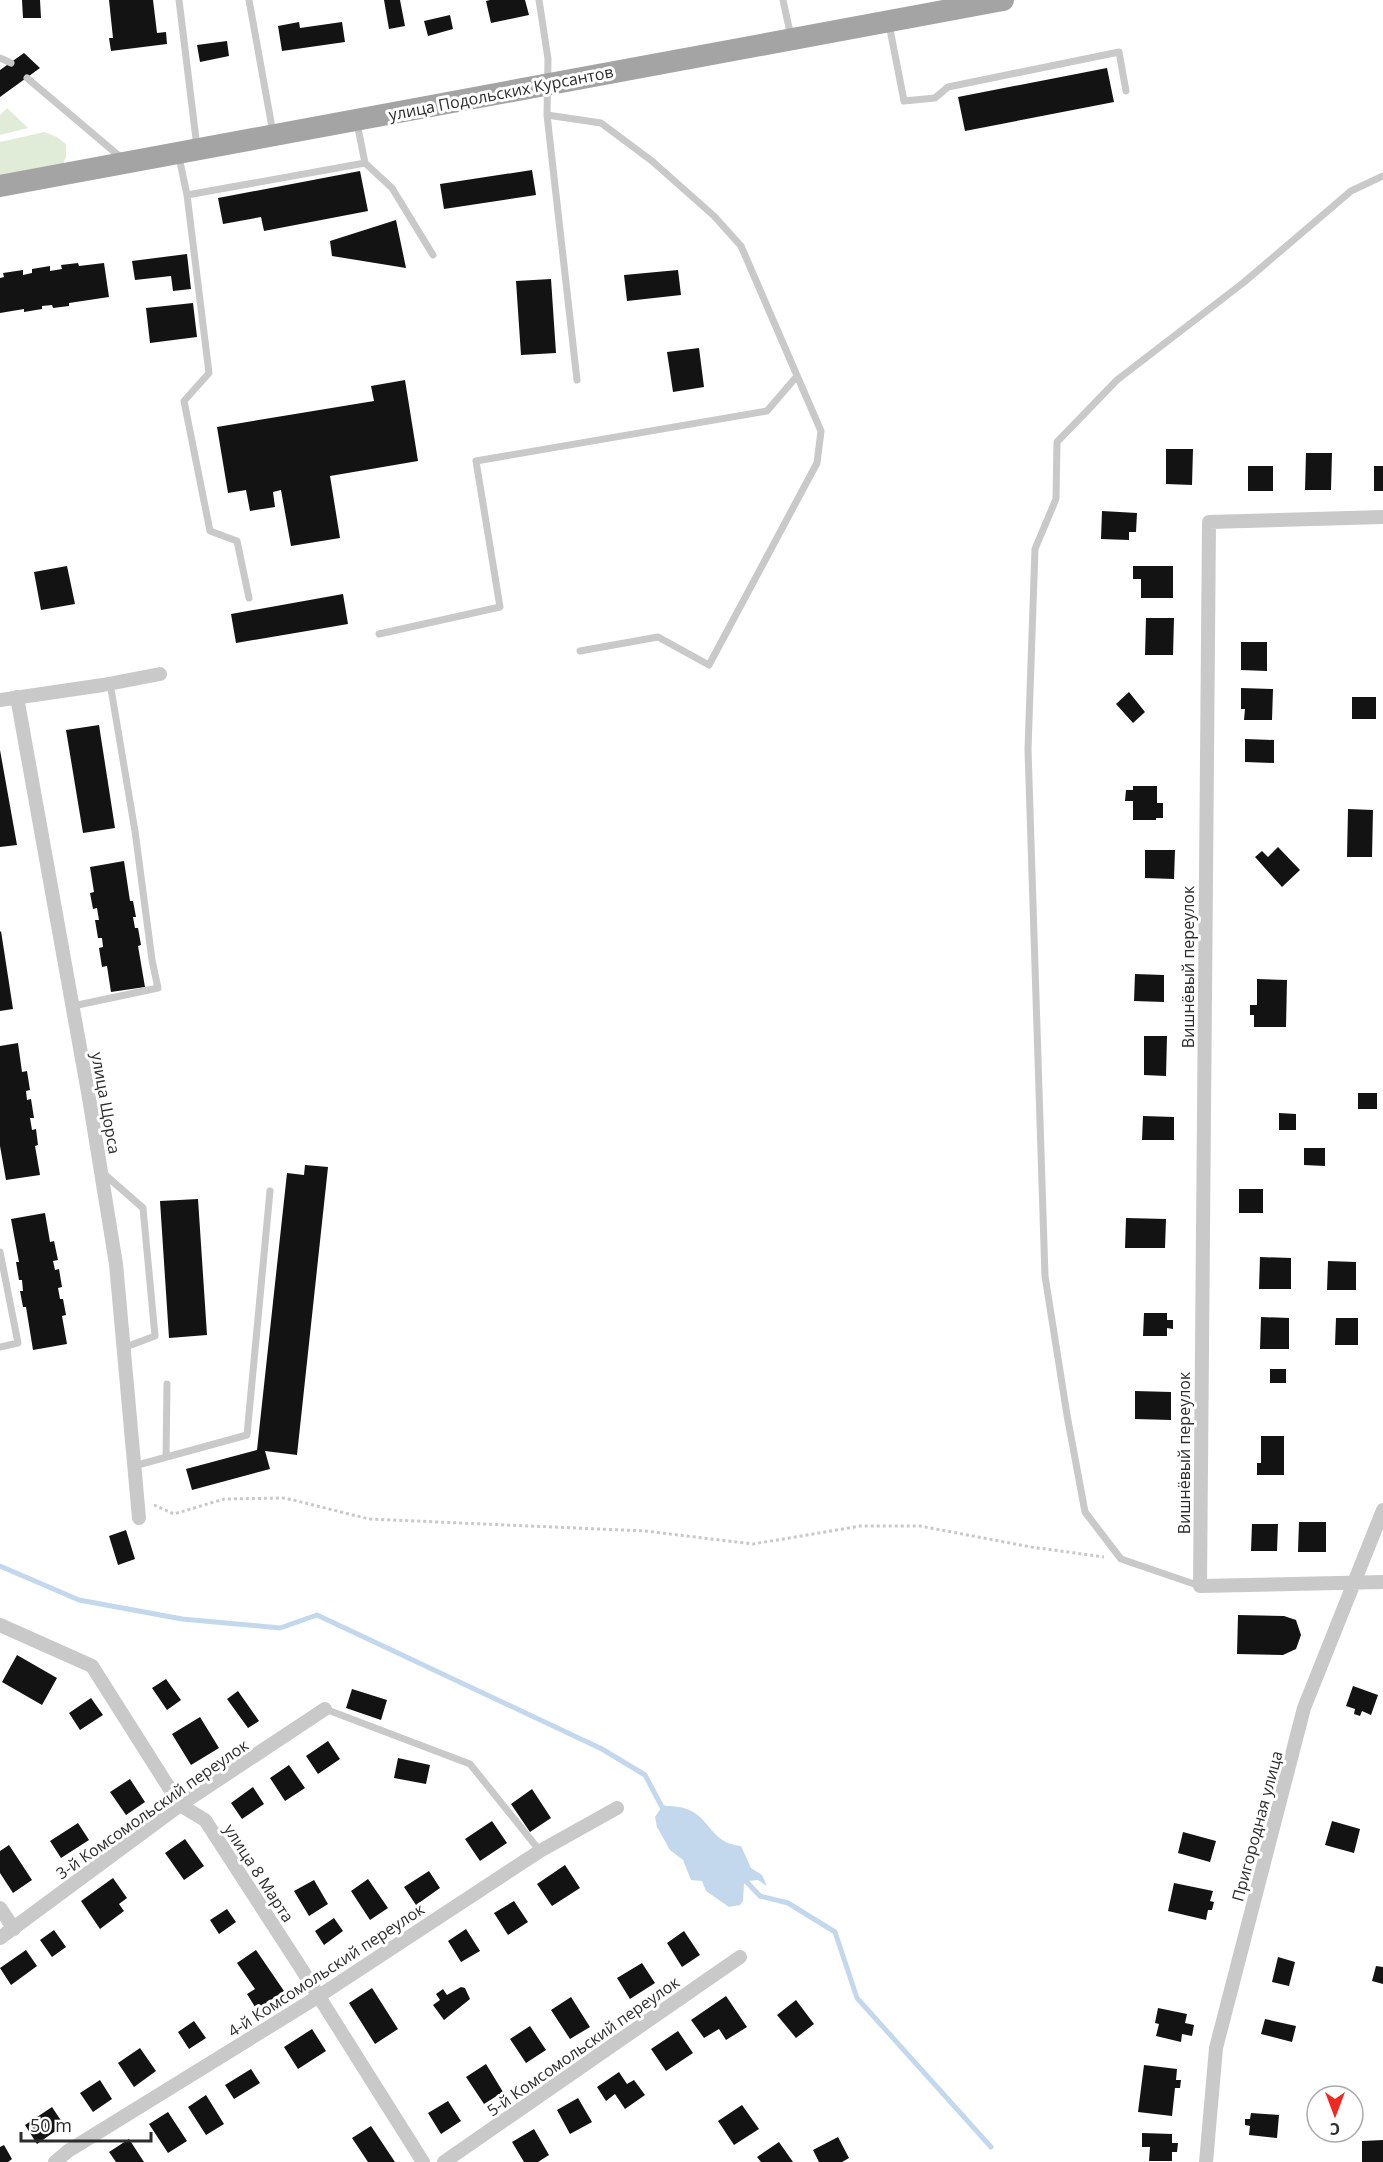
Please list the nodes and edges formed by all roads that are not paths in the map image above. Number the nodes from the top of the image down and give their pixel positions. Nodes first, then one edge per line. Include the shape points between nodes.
1 (179, 0) edge
2 (249, 0) edge
3 (539, 0) edge
4 (783, 0) edge
5 (1003, 0) edge
6 (972, 3) edge
7 (888, 21) junction
8 (791, 39) junction
9 (0, 58) edge
10 (11, 63) dead end
11 (27, 78) dead end
12 (548, 85) junction
13 (1126, 91) dead end
14 (547, 116) junction
15 (357, 120) junction
16 (273, 136) junction
17 (177, 153) junction
18 (364, 163) junction
19 (1383, 176) edge
20 (0, 186) edge
21 (187, 195) junction
22 (433, 255) dead end
23 (797, 375) junction
24 (577, 380) dead end
25 (1383, 517) edge
26 (249, 598) dead end
27 (379, 634) dead end
28 (580, 651) dead end
29 (160, 674) dead end
30 (110, 683) junction
31 (17, 696) junction
32 (0, 700) edge
33 (73, 1006) junction
34 (101, 1171) junction
35 (270, 1191) dead end
36 (0, 1252) edge
37 (0, 1347) edge
38 (123, 1348) junction
39 (167, 1384) dead end
40 (166, 1457) junction
41 (134, 1466) junction
42 (1383, 1510) edge
43 (139, 1518) dead end
44 (1356, 1582) junction
45 (1383, 1582) edge
46 (1200, 1586) junction
47 (0, 1625) edge
48 (325, 1709) joint
49 (180, 1805) junction
50 (617, 1808) dead end
51 (540, 1851) junction
52 (0, 1908) edge
53 (14, 1929) junction
54 (0, 1938) edge
55 (740, 1957) dead end
56 (319, 1996) junction
57 (54, 2162) edge
58 (423, 2162) edge
59 (444, 2162) edge
60 (1206, 2162) edge

1 - 17 lane
2 - 16 lane
3 - 12 lane
4 - 8 lane
5 - 6 main road, улица Подольских Курсантов
6 - 7 main road, улица Подольских Курсантов
7 - 8 main road, улица Подольских Курсантов
7 - 13 lane via 904,101 935,98 948,87 1119,52
8 - 12 main road, улица Подольских Курсантов
9 - 10 lane
11 - 17 lane via 118,155
12 - 14 lane
12 - 15 main road, улица Подольских Курсантов
14 - 23 lane via 601,123 652,161 714,216 741,246
14 - 24 lane
15 - 16 main road, улица Подольских Курсантов
15 - 18 lane
16 - 17 main road, улица Подольских Курсантов
17 - 20 main road, улица Подольских Курсантов
17 - 21 lane
18 - 21 lane
18 - 22 lane via 392,188
19 - 46 lane via 1351,191 1243,283 1117,380 1057,442 1056,500 1035,549 1028,749 1044,1276 1085,1512 1121,1560
21 - 26 lane via 208,374 184,401 210,531 237,541
23 - 27 lane via 767,411 476,461 500,607
23 - 28 lane via 821,431 817,463 709,665 658,637
25 - 46 street, Вишнёвый переулок via 1209,522
29 - 30 street
30 - 31 street
30 - 33 lane via 158,988
31 - 32 street
31 - 33 street, улица Щорса
33 - 34 street, улица Щорса
34 - 38 street, улица Щорса via 116,1264
34 - 38 lane via 142,1208 155,1336
35 - 40 lane via 247,1435
36 - 37 lane via 18,1343
38 - 41 street, улица Щорса
39 - 40 lane
40 - 41 lane
41 - 43 street, улица Щорса
42 - 44 street, Пригородная улица
44 - 45 street
44 - 46 street
44 - 60 street, Пригородная улица via 1304,1708 1216,2048
47 - 49 street, улица 8 Марта via 92,1666
48 - 49 street, 3-й Комсомольский переулок
48 - 51 lane via 470,1764
49 - 53 street, 3-й Комсомольский переулок
49 - 56 street, улица 8 Марта via 205,1820
50 - 51 street, 4-й Комсомольский переулок
51 - 56 street, 4-й Комсомольский переулок
52 - 53 street
53 - 54 street, 3-й Комсомольский переулок
55 - 59 street, 5-й Комсомольский переулок
56 - 57 street, 4-й Комсомольский переулок
56 - 58 street, улица 8 Марта

